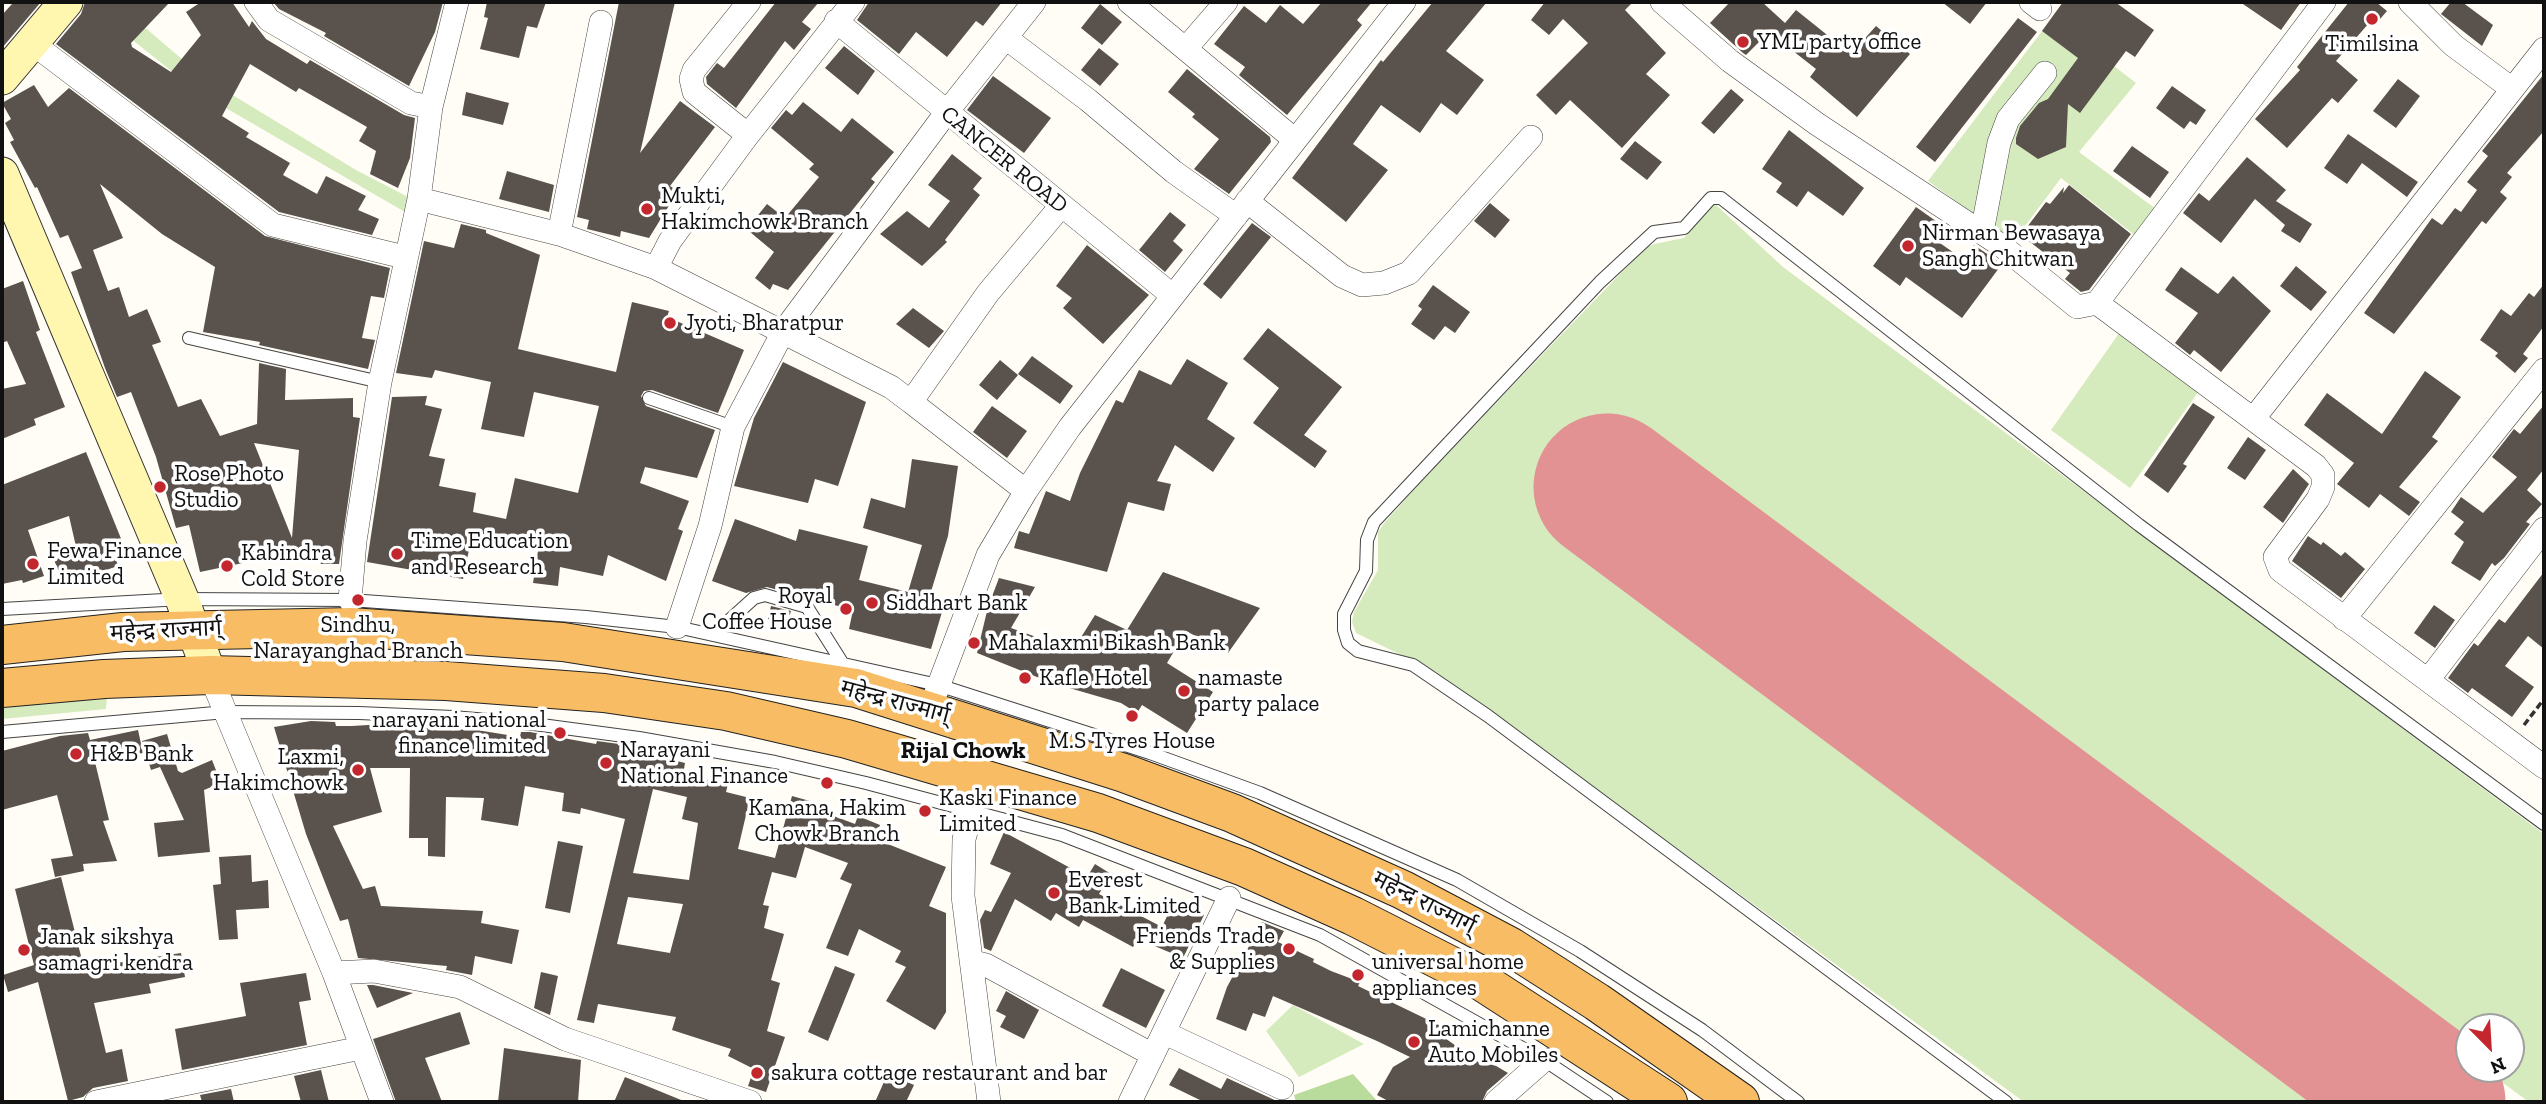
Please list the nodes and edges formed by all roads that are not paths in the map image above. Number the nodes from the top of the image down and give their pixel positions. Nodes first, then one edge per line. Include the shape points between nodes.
1 (66, 2) edge
2 (256, 2) edge
3 (457, 2) edge
4 (749, 2) edge
5 (853, 2) edge
6 (1034, 2) edge
7 (1129, 2) edge
8 (1226, 2) edge
9 (1404, 2) edge
10 (1662, 2) edge
11 (2324, 2) edge
12 (2410, 2) edge
13 (601, 22) dead end
14 (836, 22) junction
15 (1006, 38) junction
16 (32, 43) junction
17 (1187, 47) junction
18 (2544, 49) edge
19 (2045, 74) dead end
20 (2, 78) edge
21 (2512, 89) junction
22 (431, 107) junction
23 (946, 113) junction
24 (748, 135) junction
25 (1531, 137) dead end
26 (1295, 141) junction
27 (2, 174) edge
28 (419, 198) junction
29 (1061, 206) junction
30 (1241, 209) junction
31 (10, 215) edge
32 (1982, 232) junction
33 (559, 234) junction
34 (404, 257) junction
35 (656, 268) junction
36 (1173, 296) junction
37 (2097, 303) junction
38 (783, 332) junction
39 (189, 338) dead end
40 (2544, 370) edge
41 (380, 382) junction
42 (649, 398) dead end
43 (911, 402) junction
44 (2254, 418) junction
45 (733, 427) junction
46 (1026, 491) junction
47 (2544, 529) edge
48 (350, 600) junction
49 (2, 609) edge
50 (187, 614) junction
51 (2344, 619) junction
52 (677, 627) junction
53 (713, 635) junction
54 (2, 645) edge
55 (843, 664) junction
56 (210, 675) junction
57 (2428, 680) junction
58 (2, 688) edge
59 (934, 698) junction
60 (226, 712) junction
61 (2, 732) edge
62 (2544, 768) edge
63 (976, 794) junction
64 (2544, 824) edge
65 (1229, 898) junction
66 (971, 961) junction
67 (334, 973) junction
68 (1165, 1033) junction
69 (361, 1048) junction
70 (1153, 1055) junction
71 (1544, 1060) junction
72 (1282, 1088) dead end
73 (96, 1102) edge
74 (382, 1102) edge
75 (750, 1102) edge
76 (989, 1102) edge
77 (1130, 1102) edge
78 (1496, 1102) edge
79 (1607, 1102) edge
80 (1668, 1102) edge
81 (1740, 1102) edge
82 (1798, 1102) edge
83 (2006, 1102) edge

1 - 16 main road
2 - 22 street via 269,20 411,103
3 - 22 street
4 - 24 street via 691,79 694,92
5 - 14 street
6 - 15 street
7 - 17 street
8 - 17 street
9 - 26 street
10 - 32 street via 1730,61 1817,124
11 - 37 street
12 - 21 street via 2453,45
13 - 33 street
14 - 23 street, CANCER ROAD
14 - 24 street
15 - 23 street
15 - 30 street via 1174,172
16 - 20 main road
16 - 34 street via 273,225
17 - 26 street
18 - 21 street
19 - 32 street via 2008,120 1999,143
21 - 44 street
22 - 28 street
23 - 29 street, CANCER ROAD
23 - 38 street
24 - 35 street
25 - 30 street via 1409,273 1384,283 1362,285 1342,276
26 - 30 street
27 - 31 main road
28 - 33 street
28 - 34 street
29 - 36 street, CANCER ROAD
29 - 43 street via 988,293
30 - 36 street
31 - 50 main road
32 - 37 street via 2077,307
33 - 35 street
34 - 41 street
35 - 38 street
36 - 46 street
37 - 44 street
38 - 43 street via 891,387
38 - 45 street
39 - 41 lane
40 - 51 street
41 - 48 street
42 - 45 lane
43 - 46 street
44 - 51 street via 2323,475 2318,499 2275,557 2280,570
45 - 52 street via 710,526
46 - 59 street via 988,555
47 - 57 street
48 - 50 lane
48 - 52 lane
49 - 50 lane
50 - 54 highway, महेन्द्र राज्मार्ग्
50 - 56 main road
50 - 59 highway, महेन्द्र राज्मार्ग् via 563,642
51 - 57 street
52 - 53 lane
53 - 55 lane
53 - 55 lane via 754,598 765,595 807,607
55 - 59 lane
56 - 58 highway, महेन्द्र राज्मार्ग्
56 - 60 street
56 - 63 highway, महेन्द्र राज्मार्ग् via 446,681 604,693 726,711 847,738
57 - 62 street
59 - 81 highway, महेन्द्र राज्मार्ग् via 1039,744 1232,813 1403,890 1511,947
59 - 82 lane via 1150,753 1260,793 1457,880 1580,951 1702,1030
60 - 61 lane
60 - 63 lane via 359,713 534,724
60 - 67 street
63 - 65 lane via 1062,835
63 - 66 street via 964,839 962,896
63 - 80 highway, महेन्द्र राज्मार्ग् via 1098,813 1244,867 1481,981
64 - 83 lane via 2138,525 1721,198 1710,198 1684,228 1654,232 1600,282 1374,522 1367,540 1366,571 1344,614 1348,643 1358,651 1413,665 1488,716
65 - 68 street
65 - 71 lane via 1320,935
66 - 70 street
66 - 76 street
67 - 69 street
67 - 75 street via 374,971 460,987 565,1039
68 - 70 street
68 - 72 street
69 - 73 street
69 - 74 street
70 - 77 street
71 - 78 street
71 - 79 lane

